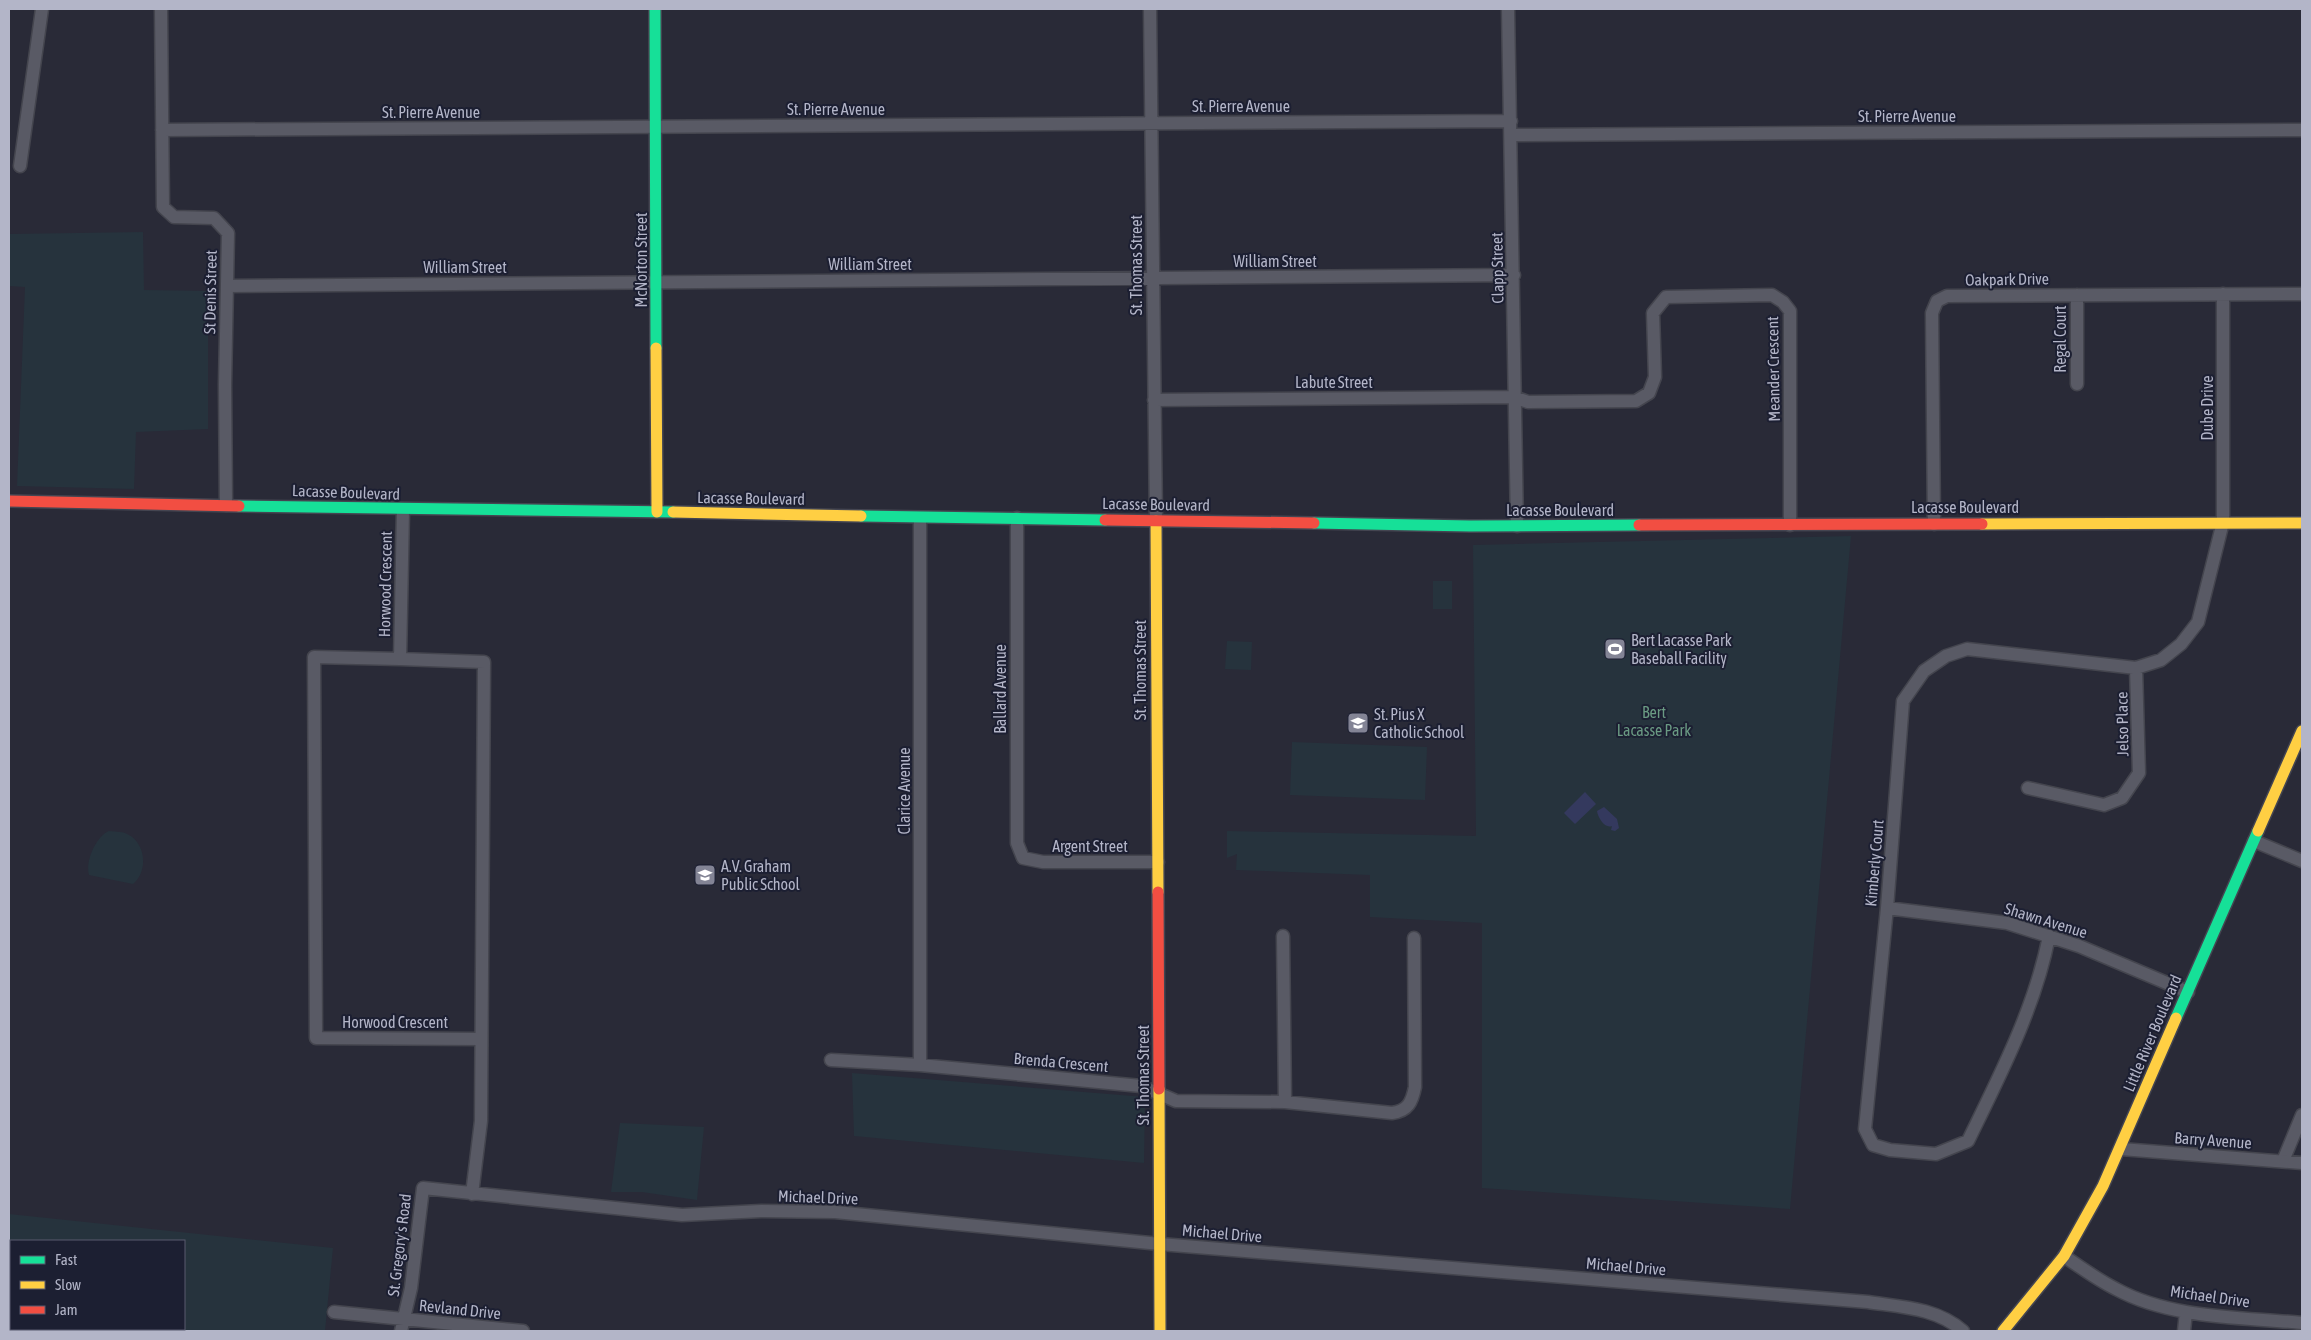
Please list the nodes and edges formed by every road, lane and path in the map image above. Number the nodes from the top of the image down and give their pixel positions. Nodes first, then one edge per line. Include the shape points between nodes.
1 (42, 9) edge
2 (161, 9) edge
3 (655, 9) edge
4 (1150, 9) edge
5 (1508, 9) edge
6 (1511, 121) junction
7 (1150, 123) junction
8 (657, 127) junction
9 (162, 130) junction
10 (2302, 130) edge
11 (1512, 135) junction
12 (20, 166) dead end
13 (1514, 275) junction
14 (1152, 278) junction
15 (657, 282) junction
16 (227, 286) junction
17 (2223, 294) junction
18 (2302, 294) edge
19 (2076, 295) junction
20 (2077, 384) dead end
21 (1514, 398) junction
22 (1154, 400) junction
23 (9, 501) edge
24 (226, 505) junction
25 (404, 510) junction
26 (657, 512) junction
27 (920, 518) junction
28 (1017, 518) junction
29 (1156, 521) junction
30 (2223, 522) junction
31 (2302, 523) edge
32 (1934, 524) junction
33 (1790, 525) junction
34 (1517, 526) junction
35 (400, 659) junction
36 (2136, 668) junction
37 (2302, 731) edge
38 (2028, 788) dead end
39 (2254, 841) junction
40 (1023, 858) joint
41 (2302, 861) edge
42 (1158, 862) junction
43 (1887, 908) junction
44 (1283, 936) dead end
45 (2049, 936) junction
46 (1414, 938) dead end
47 (2188, 992) junction
48 (481, 1038) junction
49 (831, 1060) dead end
50 (920, 1065) junction
51 (1159, 1093) junction
52 (1285, 1102) junction
53 (2302, 1115) edge
54 (2120, 1149) junction
55 (2283, 1162) junction
56 (2302, 1163) edge
57 (472, 1194) junction
58 (1160, 1244) junction
59 (2064, 1256) junction
60 (334, 1312) dead end
61 (2186, 1312) junction
62 (2302, 1324) edge
63 (403, 1325) edge
64 (523, 1331) edge
65 (1160, 1331) edge
66 (1963, 1331) edge
67 (2003, 1331) edge
68 (2184, 1331) edge

1 - 12 street
2 - 9 street, St Denis Street
3 - 8 street, McNorton Street
4 - 7 street, St. Thomas Street
5 - 6 street, Clapp Street
6 - 7 street, St. Pierre Avenue
6 - 11 street, Clapp Street
7 - 8 street, St. Pierre Avenue
7 - 14 street, St. Thomas Street
8 - 9 street, St. Pierre Avenue
8 - 15 street, McNorton Street
9 - 16 street, St Denis Street via 162,207 174,217 214,218 228,233
10 - 11 street, St. Pierre Avenue
11 - 13 street, Clapp Street
13 - 14 street, William Street
13 - 21 street, Clapp Street
14 - 15 street, William Street
14 - 22 street, St. Thomas Street
15 - 16 street, William Street
15 - 26 street, McNorton Street
16 - 24 street, St Denis Street
17 - 18 street, Oakpark Drive
17 - 19 street, Oakpark Drive
17 - 30 street, Dube Drive
19 - 20 street, Regal Court
19 - 32 street, Oakpark Drive via 1947,296 1937,300 1932,313
21 - 22 street, Labute Street
21 - 33 street, Meander Crescent via 1528,402 1636,401 1649,393 1655,377 1653,313 1666,297 1772,295 1790,311
21 - 34 street, Clapp Street
22 - 29 street, St. Thomas Street
23 - 24 street, Lacasse Boulevard
24 - 25 street, Lacasse Boulevard
25 - 26 street, Lacasse Boulevard
25 - 35 street, Horwood Crescent
26 - 27 street, Lacasse Boulevard
27 - 28 street, Lacasse Boulevard
27 - 50 street, Clarice Avenue
28 - 29 street, Lacasse Boulevard
28 - 40 street, Ballard Avenue via 1016,844
29 - 34 street, Lacasse Boulevard
29 - 42 street, St. Thomas Street
30 - 31 street, Lacasse Boulevard
30 - 32 street, Lacasse Boulevard
30 - 36 street, Kimberly Court via 2198,622 2181,644 2162,660
32 - 33 street, Lacasse Boulevard
33 - 34 street, Lacasse Boulevard
35 - 48 street, Horwood Crescent via 484,662
35 - 48 street, Horwood Crescent via 314,657 316,1038
36 - 38 street, Jelso Place via 2139,772 2122,798 2104,804
36 - 43 street, Kimberly Court via 1968,649 1946,656 1924,671 1904,700
37 - 39 street, Little River Boulevard
39 - 41 street
39 - 47 street, Little River Boulevard
40 - 42 street, Argent Street via 1043,862
42 - 51 street, St. Thomas Street
43 - 45 street, Shawn Avenue via 2007,922
43 - 45 street, Kimberly Court via 1865,1129 1873,1144 1890,1150 1936,1154 1968,1141 2034,996
44 - 52 street
45 - 47 street, Shawn Avenue
46 - 52 street, Brenda Crescent via 1415,1087 1408,1106 1402,1112 1392,1113
47 - 54 street, Little River Boulevard
48 - 57 street via 481,1121
49 - 50 street, Brenda Crescent
50 - 51 street, Brenda Crescent via 1141,1086
51 - 52 street, Brenda Crescent via 1176,1101
51 - 58 street, St. Thomas Street
53 - 55 street
54 - 55 street, Barry Avenue
54 - 59 street, Little River Boulevard
55 - 56 street, Barry Avenue
57 - 58 street, Michael Drive via 682,1215 835,1212
57 - 63 street, St. Gregory's Road via 423,1188 411,1288
58 - 65 street, St. Thomas Street
58 - 66 street, Michael Drive via 1868,1302 1920,1309 1950,1320
59 - 61 street, Michael Drive via 2117,1290
59 - 67 street, Little River Boulevard
60 - 63 street, Revland Drive
61 - 62 street, Michael Drive
61 - 68 street
63 - 64 street, Revland Drive

